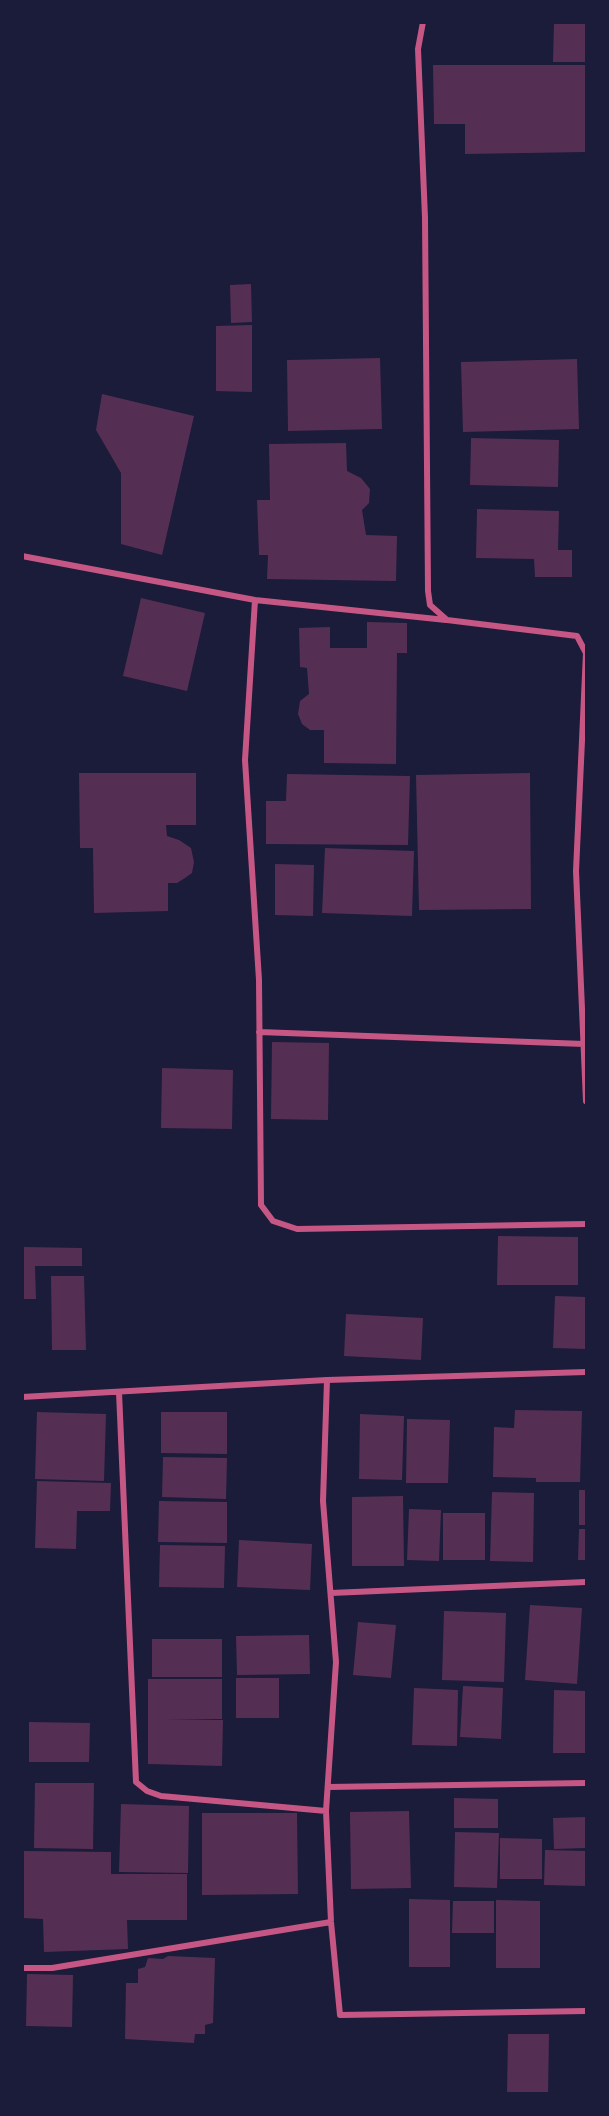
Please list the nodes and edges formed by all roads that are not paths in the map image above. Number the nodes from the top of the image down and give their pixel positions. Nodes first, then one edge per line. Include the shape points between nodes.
1 (423, 22) edge
2 (22, 556) edge
3 (255, 600) junction
4 (447, 620) junction
5 (259, 1032) junction
6 (584, 1044) junction
7 (586, 1101) edge
8 (586, 1224) edge
9 (586, 1372) edge
10 (327, 1380) junction
11 (120, 1392) junction
12 (22, 1397) edge
13 (586, 1582) edge
14 (331, 1593) junction
15 (586, 1783) edge
16 (328, 1786) junction
17 (326, 1811) junction
18 (331, 1922) junction
19 (22, 1968) edge
20 (586, 2010) edge

1 - 4 street via 418,49 425,218 428,591 430,605
2 - 3 street
3 - 4 street
3 - 5 street via 245,760
4 - 6 street via 578,636 586,653 576,871
5 - 6 street
5 - 8 street via 261,1205 273,1221 297,1229
6 - 7 street
9 - 10 street
10 - 11 street
10 - 14 street via 323,1501
11 - 12 street
11 - 17 street via 136,1782 161,1796
13 - 14 street
14 - 16 street via 336,1662
15 - 16 street
16 - 17 street
17 - 18 street
18 - 19 street via 52,1968
18 - 20 street via 340,2015

